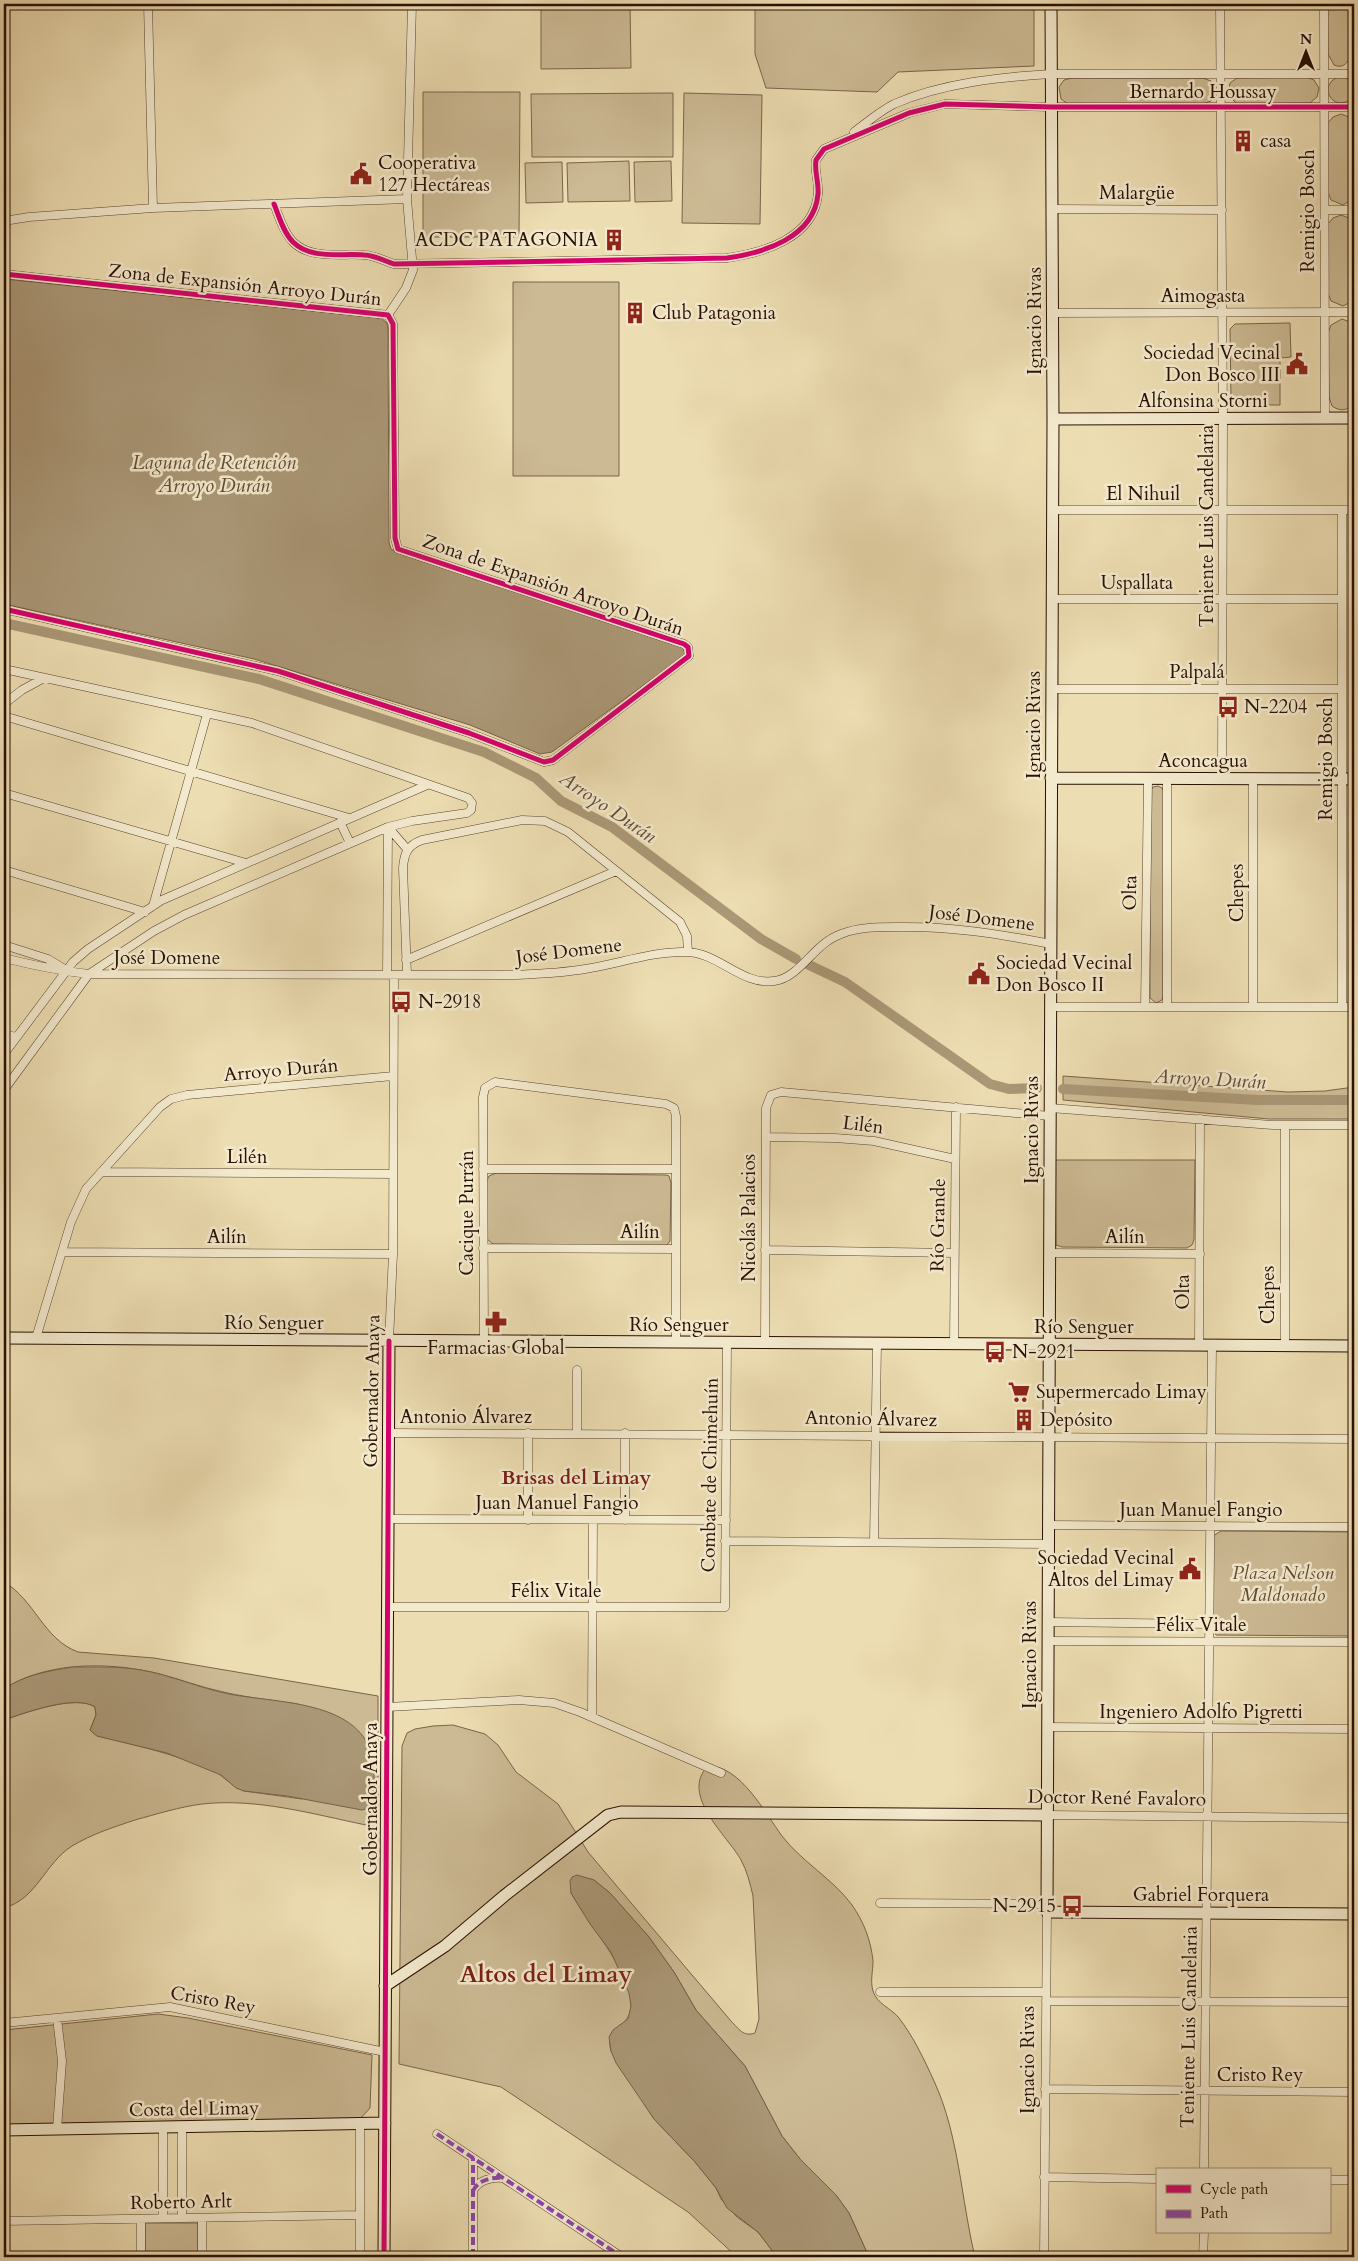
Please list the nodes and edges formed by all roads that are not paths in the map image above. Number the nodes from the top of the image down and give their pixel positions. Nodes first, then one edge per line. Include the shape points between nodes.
1 (148, 4) edge
2 (412, 4) edge
3 (1051, 4) edge
4 (1220, 4) edge
5 (1324, 4) edge
6 (1051, 74) junction
7 (1221, 74) junction
8 (1324, 74) junction
9 (1354, 74) edge
10 (1051, 107) junction
11 (1221, 107) junction
12 (1324, 107) junction
13 (1354, 107) edge
14 (845, 139) junction
15 (407, 199) junction
16 (274, 204) junction
17 (153, 208) junction
18 (1052, 209) junction
19 (1222, 210) junction
20 (1325, 210) junction
21 (1354, 210) edge
22 (4, 221) edge
23 (413, 264) junction
24 (4, 274) edge
25 (1222, 312) junction
26 (1325, 312) junction
27 (1354, 312) edge
28 (1052, 313) junction
29 (388, 315) junction
30 (1223, 418) junction
31 (1325, 418) junction
32 (1354, 418) edge
33 (1052, 419) junction
34 (1052, 510) junction
35 (1223, 510) junction
36 (1342, 510) junction
37 (1354, 510) edge
38 (1052, 599) junction
39 (1223, 599) junction
40 (1342, 600) junction
41 (4, 609) edge
42 (4, 669) edge
43 (44, 678) junction
44 (1222, 688) junction
45 (1342, 688) junction
46 (1052, 689) junction
47 (4, 704) edge
48 (207, 714) junction
49 (4, 716) edge
50 (191, 772) junction
51 (1051, 778) junction
52 (1148, 779) junction
53 (1167, 779) junction
54 (1222, 779) junction
55 (1253, 779) junction
56 (1342, 779) junction
57 (1354, 779) edge
58 (427, 785) junction
59 (4, 793) edge
60 (349, 818) junction
61 (340, 822) junction
62 (388, 827) junction
63 (172, 841) junction
64 (350, 843) junction
65 (408, 849) junction
66 (246, 863) junction
67 (4, 870) edge
68 (616, 871) junction
69 (154, 906) junction
70 (144, 912) junction
71 (1051, 944) junction
72 (4, 945) edge
73 (688, 952) junction
74 (4, 958) edge
75 (406, 960) junction
76 (66, 970) junction
77 (89, 974) junction
78 (390, 975) junction
79 (407, 975) junction
80 (1051, 1007) junction
81 (1145, 1007) junction
82 (1167, 1007) junction
83 (1253, 1007) junction
84 (1342, 1007) junction
85 (1354, 1007) edge
86 (4, 1034) edge
87 (16, 1038) junction
88 (4, 1054) edge
89 (394, 1076) junction
90 (4, 1090) edge
91 (956, 1107) junction
92 (1050, 1112) junction
93 (1200, 1119) junction
94 (1285, 1126) junction
95 (1354, 1126) edge
96 (766, 1138) junction
97 (955, 1159) junction
98 (483, 1169) junction
99 (676, 1169) junction
100 (101, 1172) junction
101 (393, 1174) junction
102 (484, 1248) junction
103 (676, 1249) junction
104 (766, 1250) junction
105 (62, 1252) junction
106 (1049, 1252) junction
107 (954, 1253) junction
108 (393, 1254) junction
109 (1200, 1254) junction
110 (4, 1338) edge
111 (36, 1338) junction
112 (389, 1341) junction
113 (484, 1342) junction
114 (676, 1343) junction
115 (727, 1343) junction
116 (766, 1343) junction
117 (877, 1344) junction
118 (954, 1344) junction
119 (1048, 1344) junction
120 (1199, 1345) junction
121 (1212, 1345) junction
122 (1285, 1346) junction
123 (1354, 1346) edge
124 (577, 1370) dead end
125 (388, 1433) junction
126 (528, 1433) junction
127 (577, 1433) junction
128 (624, 1433) junction
129 (726, 1434) junction
130 (876, 1435) junction
131 (1048, 1438) junction
132 (1210, 1438) junction
133 (1354, 1439) edge
134 (388, 1519) junction
135 (528, 1520) junction
136 (593, 1520) junction
137 (624, 1520) junction
138 (726, 1520) junction
139 (1048, 1525) junction
140 (1209, 1526) junction
141 (1354, 1527) edge
142 (725, 1541) junction
143 (874, 1542) junction
144 (1048, 1544) junction
145 (387, 1607) junction
146 (592, 1607) junction
147 (725, 1607) joint
148 (1048, 1622) junction
149 (1208, 1624) junction
150 (1048, 1641) junction
151 (1210, 1642) junction
152 (1354, 1642) edge
153 (387, 1707) junction
154 (592, 1717) junction
155 (1047, 1727) junction
156 (1208, 1728) junction
157 (1354, 1729) edge
158 (721, 1773) dead end
159 (1047, 1816) junction
160 (1208, 1817) junction
161 (1354, 1818) edge
162 (880, 1903) dead end
163 (1047, 1908) junction
164 (1207, 1913) junction
165 (1354, 1914) edge
166 (386, 1986) junction
167 (880, 1992) dead end
168 (1046, 1997) junction
169 (1206, 2002) junction
170 (1354, 2002) edge
171 (57, 2018) junction
172 (4, 2023) edge
173 (385, 2052) junction
174 (1045, 2089) junction
175 (1205, 2090) junction
176 (1354, 2092) edge
177 (384, 2123) junction
178 (360, 2124) junction
179 (163, 2127) junction
180 (182, 2127) junction
181 (57, 2129) junction
182 (4, 2130) edge
183 (437, 2134) dead end
184 (473, 2158) junction
185 (1204, 2168) edge
186 (503, 2178) junction
187 (1044, 2178) junction
188 (1156, 2178) edge
189 (1330, 2180) edge
190 (1354, 2180) edge
191 (473, 2191) junction
192 (360, 2215) junction
193 (142, 2218) junction
194 (163, 2218) junction
195 (182, 2218) junction
196 (202, 2218) junction
197 (4, 2221) edge
198 (1204, 2234) edge
199 (142, 2257) edge
200 (202, 2257) edge
201 (360, 2257) edge
202 (384, 2257) edge
203 (473, 2257) edge
204 (622, 2257) edge
205 (1044, 2257) edge
206 (1203, 2257) edge

1 - 17 street
2 - 15 street
3 - 6 street, Ignacio Rivas
4 - 7 street, Teniente Luis Candelaria
5 - 8 street, Remigio Bosch
6 - 7 street, Bernardo Houssay
6 - 10 street, Ignacio Rivas
6 - 14 street, Bernardo Houssay via 1002,77 909,99 893,105
7 - 8 street, Bernardo Houssay
7 - 11 street, Teniente Luis Candelaria
8 - 9 street, Bernardo Houssay
8 - 12 street, Remigio Bosch
10 - 11 street, Bernardo Houssay
10 - 14 street, Bernardo Houssay via 932,106
10 - 18 street, Ignacio Rivas
11 - 12 street, Bernardo Houssay
11 - 19 street, Teniente Luis Candelaria
12 - 13 street, Bernardo Houssay
12 - 20 street, Remigio Bosch
14 - 23 street via 824,149 816,160 818,194 811,216 791,236 762,252 707,260
15 - 16 street
15 - 23 street
16 - 17 street
16 - 23 street via 293,242 314,254 367,255 394,264
17 - 22 street
18 - 19 street, Malargüe
18 - 28 street, Ignacio Rivas
19 - 25 street, Teniente Luis Candelaria
20 - 21 street
20 - 26 street, Remigio Bosch
23 - 29 street via 410,282
24 - 29 street, Zona de Expansión Arroyo Durán
25 - 26 street, Aimogasta
25 - 28 street, Aimogasta
25 - 30 street, Teniente Luis Candelaria
26 - 27 street, Aimogasta
26 - 31 street, Remigio Bosch
28 - 33 street, Ignacio Rivas
29 - 41 street, Zona de Expansión Arroyo Durán via 393,324 395,538 398,548 684,644 689,651 686,660 553,760 544,762 470,733 278,671
30 - 31 street, Alfonsina Storni
30 - 33 street, Alfonsina Storni
30 - 35 street, Teniente Luis Candelaria
31 - 32 street, Alfonsina Storni
33 - 34 street, Ignacio Rivas
34 - 35 street, El Nihuil
34 - 38 street, Ignacio Rivas
35 - 36 street, El Nihuil
35 - 39 street, Teniente Luis Candelaria
36 - 37 street, El Nihuil
36 - 40 street, Remigio Bosch
38 - 39 street, Uspallata
38 - 46 street, Ignacio Rivas
39 - 40 street, Uspallata
39 - 44 street, Teniente Luis Candelaria
40 - 45 street, Remigio Bosch
42 - 43 street
43 - 47 street
43 - 48 street
44 - 45 street, Palpalá
44 - 46 street, Palpalá
44 - 54 street, Teniente Luis Candelaria
45 - 56 street, Remigio Bosch
46 - 51 street, Ignacio Rivas
48 - 50 street
48 - 58 street via 286,734
49 - 50 street
50 - 60 street
50 - 63 street
51 - 52 street, Aconcagua
51 - 71 street, Ignacio Rivas
52 - 53 street, Aconcagua
52 - 81 street, Olta
53 - 54 street, Aconcagua
53 - 82 street, Olta
54 - 55 street, Aconcagua
55 - 56 street, Aconcagua
55 - 83 street, Chepes
56 - 57 street, Aconcagua
56 - 84 street, Remigio Bosch
58 - 60 street
58 - 62 street via 468,798 472,803 471,810
59 - 63 street
60 - 61 street
61 - 64 street
61 - 66 street
62 - 64 street
62 - 65 street
62 - 78 street, Gobernador Anaya
63 - 66 street
63 - 69 street
64 - 77 street via 184,915
65 - 68 street via 422,840 534,819 556,824
65 - 75 street via 403,868
66 - 69 street
67 - 70 street
68 - 73 street via 680,922 687,936
68 - 75 street
69 - 70 street
70 - 76 street via 88,949
71 - 73 street, José Domene via 959,928 870,928 830,939 792,975 772,982 750,979 699,954
71 - 80 street, Ignacio Rivas
72 - 76 street, José Domene via 48,959
73 - 79 street, José Domene via 559,973
74 - 76 street, José Domene
75 - 79 street
76 - 77 street, José Domene
76 - 87 street
77 - 78 street, José Domene
77 - 90 street
78 - 79 street, José Domene
78 - 89 street, Gobernador Anaya
80 - 81 street
80 - 92 street, Ignacio Rivas
81 - 82 street
82 - 83 street
83 - 84 street
84 - 85 street
86 - 87 street
87 - 88 street
89 - 100 street, Arroyo Durán via 171,1098
89 - 101 street, Gobernador Anaya
91 - 92 street
91 - 96 street, Nicolás Palacios via 787,1092 771,1095 766,1103
91 - 97 street, Río Grande
92 - 93 street
92 - 106 street, Ignacio Rivas
93 - 94 street
93 - 109 street, Olta
94 - 95 street
94 - 122 street, Chepes
96 - 97 street, Lilén via 874,1141
96 - 104 street, Nicolás Palacios
97 - 107 street, Río Grande
98 - 99 street
98 - 99 street, Cacique Purrán via 483,1098 488,1085 495,1082 666,1104 674,1108 676,1116
98 - 102 street, Cacique Purrán
99 - 103 street
100 - 101 street, Lilén
100 - 105 street via 81,1198
101 - 108 street, Gobernador Anaya
102 - 103 street, Ailín
102 - 113 street, Cacique Purrán
103 - 114 street
104 - 107 street
104 - 116 street, Nicolás Palacios
105 - 108 street, Ailín
105 - 111 street
106 - 109 street, Ailín
106 - 119 street, Ignacio Rivas
107 - 118 street, Río Grande
108 - 112 street, Gobernador Anaya
109 - 120 street, Olta
110 - 111 street, Río Senguer
111 - 112 street, Río Senguer
112 - 113 street, Río Senguer
112 - 125 street, Gobernador Anaya
113 - 114 street, Río Senguer
114 - 115 street, Río Senguer
115 - 116 street, Río Senguer
115 - 129 street, Combate de Chimehuín
116 - 117 street, Río Senguer
117 - 118 street, Río Senguer
117 - 130 street
118 - 119 street, Río Senguer
119 - 120 street, Río Senguer
119 - 131 street, Ignacio Rivas
120 - 121 street, Río Senguer
121 - 122 street, Río Senguer
121 - 132 street, Teniente Luis Candelaria
122 - 123 street, Río Senguer
124 - 127 street
125 - 126 street, Antonio Álvarez
125 - 134 street, Gobernador Anaya
126 - 127 street, Antonio Álvarez
126 - 135 street
127 - 128 street, Antonio Álvarez
128 - 129 street, Antonio Álvarez
128 - 137 street
129 - 130 street, Antonio Álvarez
129 - 138 street, Combate de Chimehuín
130 - 131 street, Antonio Álvarez
130 - 143 street
131 - 132 street, Antonio Álvarez
131 - 139 street, Ignacio Rivas
132 - 133 street, Antonio Álvarez
132 - 140 street, Teniente Luis Candelaria
134 - 135 street, Juan Manuel Fangio
134 - 145 street, Gobernador Anaya
135 - 136 street, Juan Manuel Fangio
136 - 137 street, Juan Manuel Fangio
136 - 146 street
137 - 138 street, Juan Manuel Fangio
138 - 142 street, Combate de Chimehuín
139 - 140 street, Juan Manuel Fangio
139 - 144 street, Ignacio Rivas
140 - 141 street, Juan Manuel Fangio
140 - 149 street, Teniente Luis Candelaria
142 - 143 street
142 - 147 street, Combate de Chimehuín
143 - 144 street
144 - 148 street, Ignacio Rivas
145 - 146 street, Félix Vitale
145 - 153 street, Gobernador Anaya
146 - 147 street, Félix Vitale
146 - 154 street
148 - 149 street, Félix Vitale
148 - 150 street, Ignacio Rivas
149 - 151 street, Teniente Luis Candelaria
150 - 151 street, Félix Vitale
150 - 155 street, Ignacio Rivas
151 - 152 street, Félix Vitale
151 - 156 street, Teniente Luis Candelaria
153 - 154 street via 527,1700 562,1705
153 - 166 street, Gobernador Anaya
154 - 158 street
155 - 156 street, Ingeniero Adolfo Pigretti
155 - 159 street, Ignacio Rivas
156 - 157 street, Ingeniero Adolfo Pigretti
156 - 160 street, Teniente Luis Candelaria
159 - 160 street, Doctor René Favaloro
159 - 163 street, Ignacio Rivas
159 - 166 street, Doctor René Favaloro via 622,1812 608,1815 445,1946
160 - 161 street, Doctor René Favaloro
160 - 164 street, Teniente Luis Candelaria
162 - 163 street, Gabriel Forquera
163 - 164 street, Gabriel Forquera
163 - 168 street, Ignacio Rivas
164 - 165 street, Gabriel Forquera
164 - 169 street, Teniente Luis Candelaria
166 - 173 street, Gobernador Anaya
167 - 168 street
168 - 169 street
168 - 174 street, Ignacio Rivas
169 - 170 street
169 - 175 street, Teniente Luis Candelaria
171 - 172 street, Cristo Rey
171 - 173 street, Cristo Rey via 158,2007 181,2008
171 - 181 street via 62,2061
173 - 177 street, Gobernador Anaya
174 - 175 street, Cristo Rey
174 - 187 street, Ignacio Rivas
175 - 176 street, Cristo Rey
175 - 185 street, Teniente Luis Candelaria
177 - 178 street, Costa del Limay
177 - 202 street, Gobernador Anaya
178 - 180 street, Costa del Limay
178 - 192 street
179 - 180 street, Costa del Limay
179 - 181 street, Costa del Limay
179 - 194 street
180 - 195 street
181 - 182 street, Costa del Limay
183 - 184 street
184 - 186 street
184 - 191 street
186 - 191 street via 481,2182
186 - 204 street
187 - 188 street
187 - 205 street, Ignacio Rivas
189 - 190 street
191 - 203 street
192 - 196 street, Roberto Arlt
192 - 201 street
193 - 194 street, Roberto Arlt
193 - 197 street, Roberto Arlt
193 - 199 street
194 - 195 street, Roberto Arlt
195 - 196 street, Roberto Arlt
196 - 200 street
198 - 206 street

